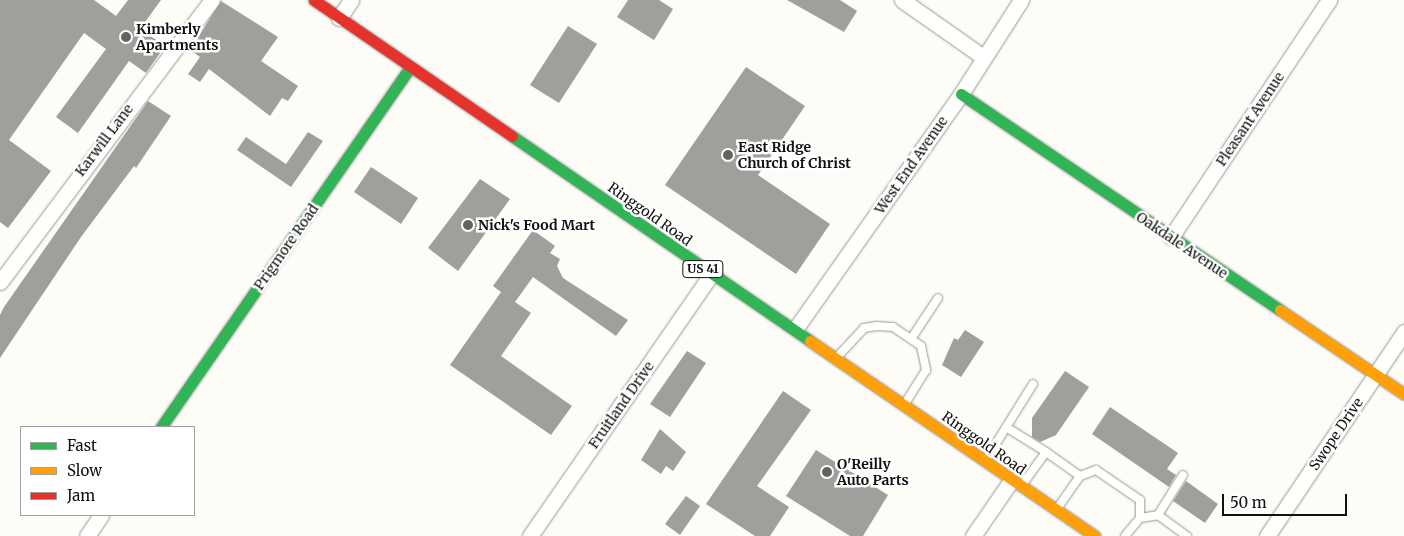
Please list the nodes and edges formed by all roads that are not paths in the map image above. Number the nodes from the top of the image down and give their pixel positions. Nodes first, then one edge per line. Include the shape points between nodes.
1 (212, 0) edge
2 (314, 0) edge
3 (352, 0) edge
4 (902, 0) edge
5 (1021, 0) edge
6 (1329, 0) edge
7 (339, 18) junction
8 (983, 57) junction
9 (410, 67) junction
10 (961, 94) junction
11 (1171, 237) junction
12 (711, 275) junction
13 (0, 282) edge
14 (938, 298) dead end
15 (796, 328) junction
16 (1404, 332) edge
17 (911, 339) junction
18 (837, 357) junction
19 (1376, 375) junction
20 (1033, 384) dead end
21 (1404, 394) edge
22 (904, 404) junction
23 (163, 426) edge
24 (1006, 427) junction
25 (1046, 452) junction
26 (984, 462) junction
27 (1183, 475) dead end
28 (1080, 476) junction
29 (1016, 485) junction
30 (1056, 511) junction
31 (1158, 515) junction
32 (100, 516) edge
33 (1140, 518) junction
34 (87, 536) edge
35 (530, 536) edge
36 (973, 536) edge
37 (1095, 536) edge
38 (1126, 536) edge
39 (1187, 536) edge
40 (1267, 536) edge

1 - 13 street, Karwill Lane
2 - 7 street, Ringgold Road / US 41
3 - 7 street
4 - 8 street
5 - 8 street, West End Avenue
6 - 11 street, Pleasant Avenue
7 - 9 street, Ringgold Road / US 41
8 - 10 street, West End Avenue
9 - 12 street, Ringgold Road / US 41
9 - 23 street, Prigmore Road
10 - 11 street, Oakdale Avenue
10 - 15 street, West End Avenue
11 - 19 street, Oakdale Avenue
12 - 15 street, Ringgold Road / US 41
12 - 35 street, Fruitland Drive
14 - 17 lane
15 - 18 street, Ringgold Road / US 41
16 - 19 street, Swope Drive
17 - 18 lane via 893,327 864,328
17 - 22 lane via 921,346 926,370
18 - 22 street, Ringgold Road / US 41
19 - 21 street, Oakdale Avenue
19 - 40 street, Swope Drive
20 - 24 lane
22 - 26 street, Ringgold Road / US 41
24 - 25 lane
24 - 26 lane
25 - 28 lane
25 - 29 lane
26 - 29 street, Ringgold Road / US 41
27 - 31 lane
28 - 30 lane
28 - 33 lane via 1096,470 1140,500
29 - 30 street, Ringgold Road / US 41
29 - 36 street
30 - 37 street, Ringgold Road / US 41
31 - 33 lane
31 - 39 lane
32 - 34 street
33 - 38 lane

